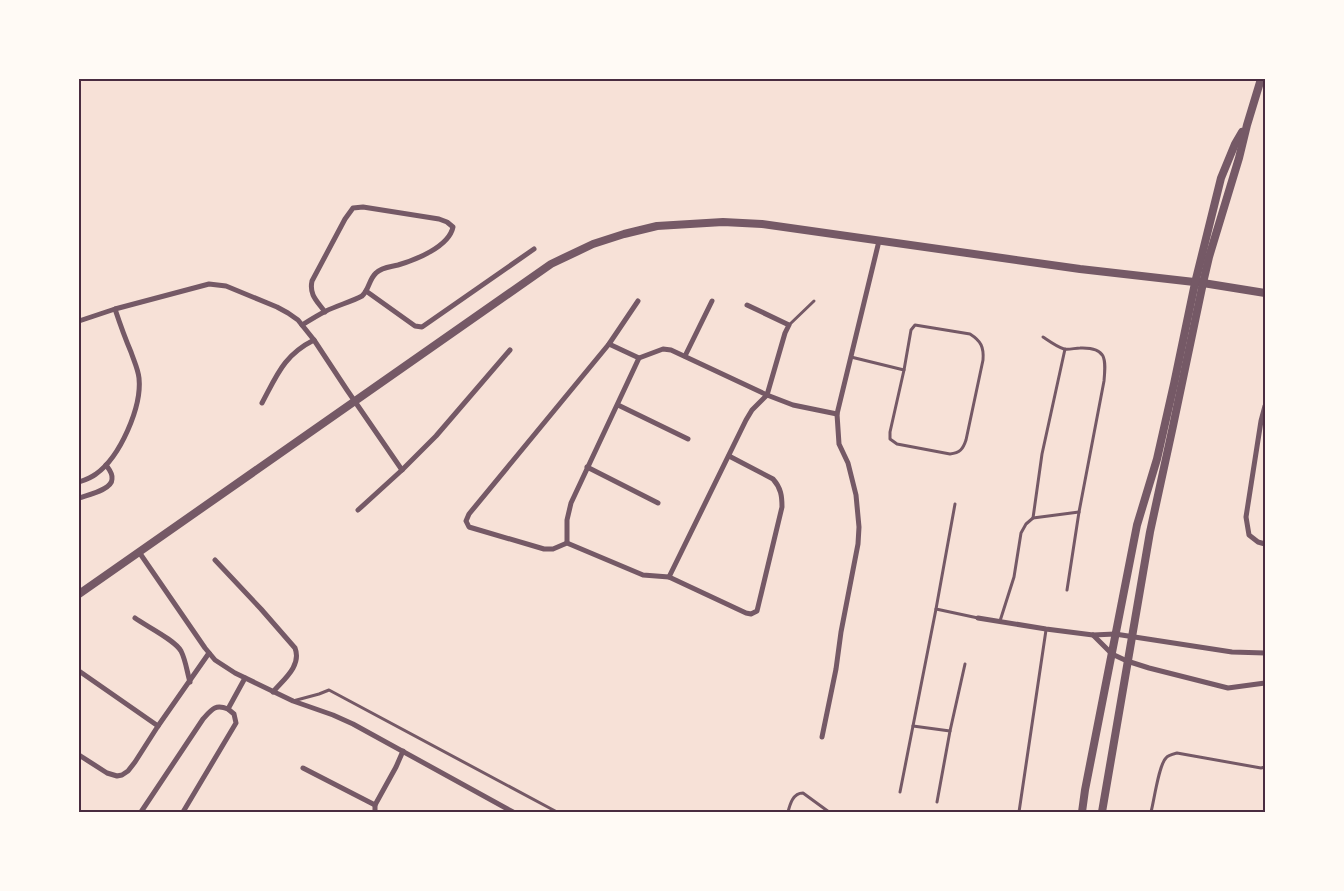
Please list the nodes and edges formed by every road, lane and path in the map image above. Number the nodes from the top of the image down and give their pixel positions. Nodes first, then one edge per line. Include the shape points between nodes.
1 (1261, 79) edge
2 (879, 241) junction
3 (534, 249) dead end
4 (1199, 283) junction
5 (366, 291) junction
6 (1265, 292) edge
7 (712, 300) dead end
8 (638, 301) dead end
9 (814, 301) dead end
10 (747, 305) dead end
11 (115, 309) junction
12 (325, 312) junction
13 (79, 321) edge
14 (302, 325) junction
15 (789, 325) junction
16 (1043, 337) dead end
17 (314, 340) junction
18 (609, 344) junction
19 (1065, 349) junction
20 (510, 350) dead end
21 (685, 356) junction
22 (851, 357) junction
23 (639, 358) junction
24 (904, 370) junction
25 (767, 395) junction
26 (354, 401) junction
27 (262, 403) dead end
28 (618, 405) junction
29 (1265, 406) edge
30 (837, 414) junction
31 (688, 439) dead end
32 (729, 456) junction
33 (106, 465) junction
34 (587, 467) junction
35 (402, 470) junction
36 (79, 482) edge
37 (79, 498) edge
38 (658, 503) dead end
39 (955, 504) dead end
40 (358, 510) dead end
41 (1079, 512) junction
42 (1033, 518) junction
43 (567, 543) junction
44 (1265, 544) edge
45 (139, 552) junction
46 (215, 560) dead end
47 (669, 577) junction
48 (1067, 590) dead end
49 (79, 594) edge
50 (936, 609) junction
51 (135, 618) dead end
52 (978, 618) joint
53 (1000, 622) junction
54 (1046, 629) junction
55 (1115, 634) junction
56 (1094, 635) junction
57 (1131, 637) junction
58 (1265, 653) edge
59 (209, 654) junction
60 (1112, 654) junction
61 (1127, 661) junction
62 (965, 664) dead end
63 (79, 671) edge
64 (245, 678) junction
65 (190, 682) junction
66 (1265, 683) edge
67 (273, 692) junction
68 (292, 700) junction
69 (228, 709) junction
70 (158, 726) junction
71 (913, 726) junction
72 (950, 731) junction
73 (822, 737) dead end
74 (403, 751) junction
75 (79, 755) edge
76 (1265, 767) edge
77 (303, 768) dead end
78 (900, 792) dead end
79 (937, 802) dead end
80 (375, 805) junction
81 (141, 812) edge
82 (183, 812) edge
83 (374, 812) edge
84 (513, 812) edge
85 (557, 812) edge
86 (788, 812) edge
87 (829, 812) edge
88 (1019, 812) edge
89 (1082, 812) edge
90 (1102, 812) edge
91 (1152, 812) edge

1 - 4 street
2 - 4 street
2 - 22 street
2 - 26 street via 797,228 723,222 657,226 624,234 593,244 551,264
3 - 5 street via 422,327 415,326
4 - 6 street
4 - 55 street via 1157,459 1137,525
4 - 57 street
5 - 12 street
5 - 12 street via 376,272 438,248 452,232 451,224 439,219 353,208 310,288
7 - 21 street
8 - 18 street
9 - 15 lane
10 - 15 street
11 - 13 street
11 - 14 street via 216,284 277,307
11 - 33 street via 138,373 139,395 134,416
12 - 14 street
14 - 17 street
15 - 25 street
16 - 19 lane
17 - 26 street
17 - 27 street via 301,346 285,362
18 - 23 street
18 - 43 street via 466,521 471,528 544,549
19 - 41 lane via 1096,349 1106,363
19 - 42 lane via 1042,454
20 - 35 street via 436,436
21 - 23 street via 663,349
21 - 25 street
22 - 24 lane
22 - 30 street
23 - 28 street
24 - 24 lane via 890,439 897,444 950,454 960,451 966,440 984,360 984,349 980,343 970,334 915,325
25 - 30 street via 793,405
25 - 32 street via 752,410
26 - 35 street
26 - 45 street
28 - 31 street
28 - 34 street
29 - 44 street via 1246,517 1249,535
30 - 73 street via 839,444 848,463 856,495 859,527
32 - 47 street
32 - 47 street via 773,479 782,494 782,507 758,608 751,614
33 - 36 street
33 - 37 street via 112,477 110,485
34 - 38 street
34 - 43 street via 568,511
35 - 40 street
39 - 50 lane
41 - 42 lane
41 - 48 lane
42 - 53 lane via 1022,533 1014,577
43 - 47 street via 643,575
45 - 49 street
45 - 59 street
46 - 67 street via 294,648 297,655 295,664
50 - 52 lane
50 - 71 lane
51 - 65 street via 180,649
52 - 53 street
53 - 54 street
54 - 56 street
54 - 88 lane
55 - 56 street
55 - 57 street
55 - 60 street
56 - 60 street
57 - 58 street via 1232,652
57 - 61 street
59 - 64 street
59 - 65 street
60 - 61 street
60 - 89 street
61 - 66 street via 1228,688
61 - 90 street
62 - 72 lane
63 - 70 street
64 - 67 street
64 - 69 street
65 - 70 street
67 - 68 street
68 - 74 street via 343,719
68 - 85 lane via 329,690
69 - 81 street via 218,706 203,718
69 - 82 street via 234,714 236,723
70 - 75 street via 135,762 122,775 107,773
71 - 72 lane
71 - 78 lane
72 - 79 lane
74 - 80 street
74 - 84 street
76 - 91 lane via 1171,754 1161,767
77 - 80 street
80 - 83 street
86 - 87 lane via 795,796 803,793

